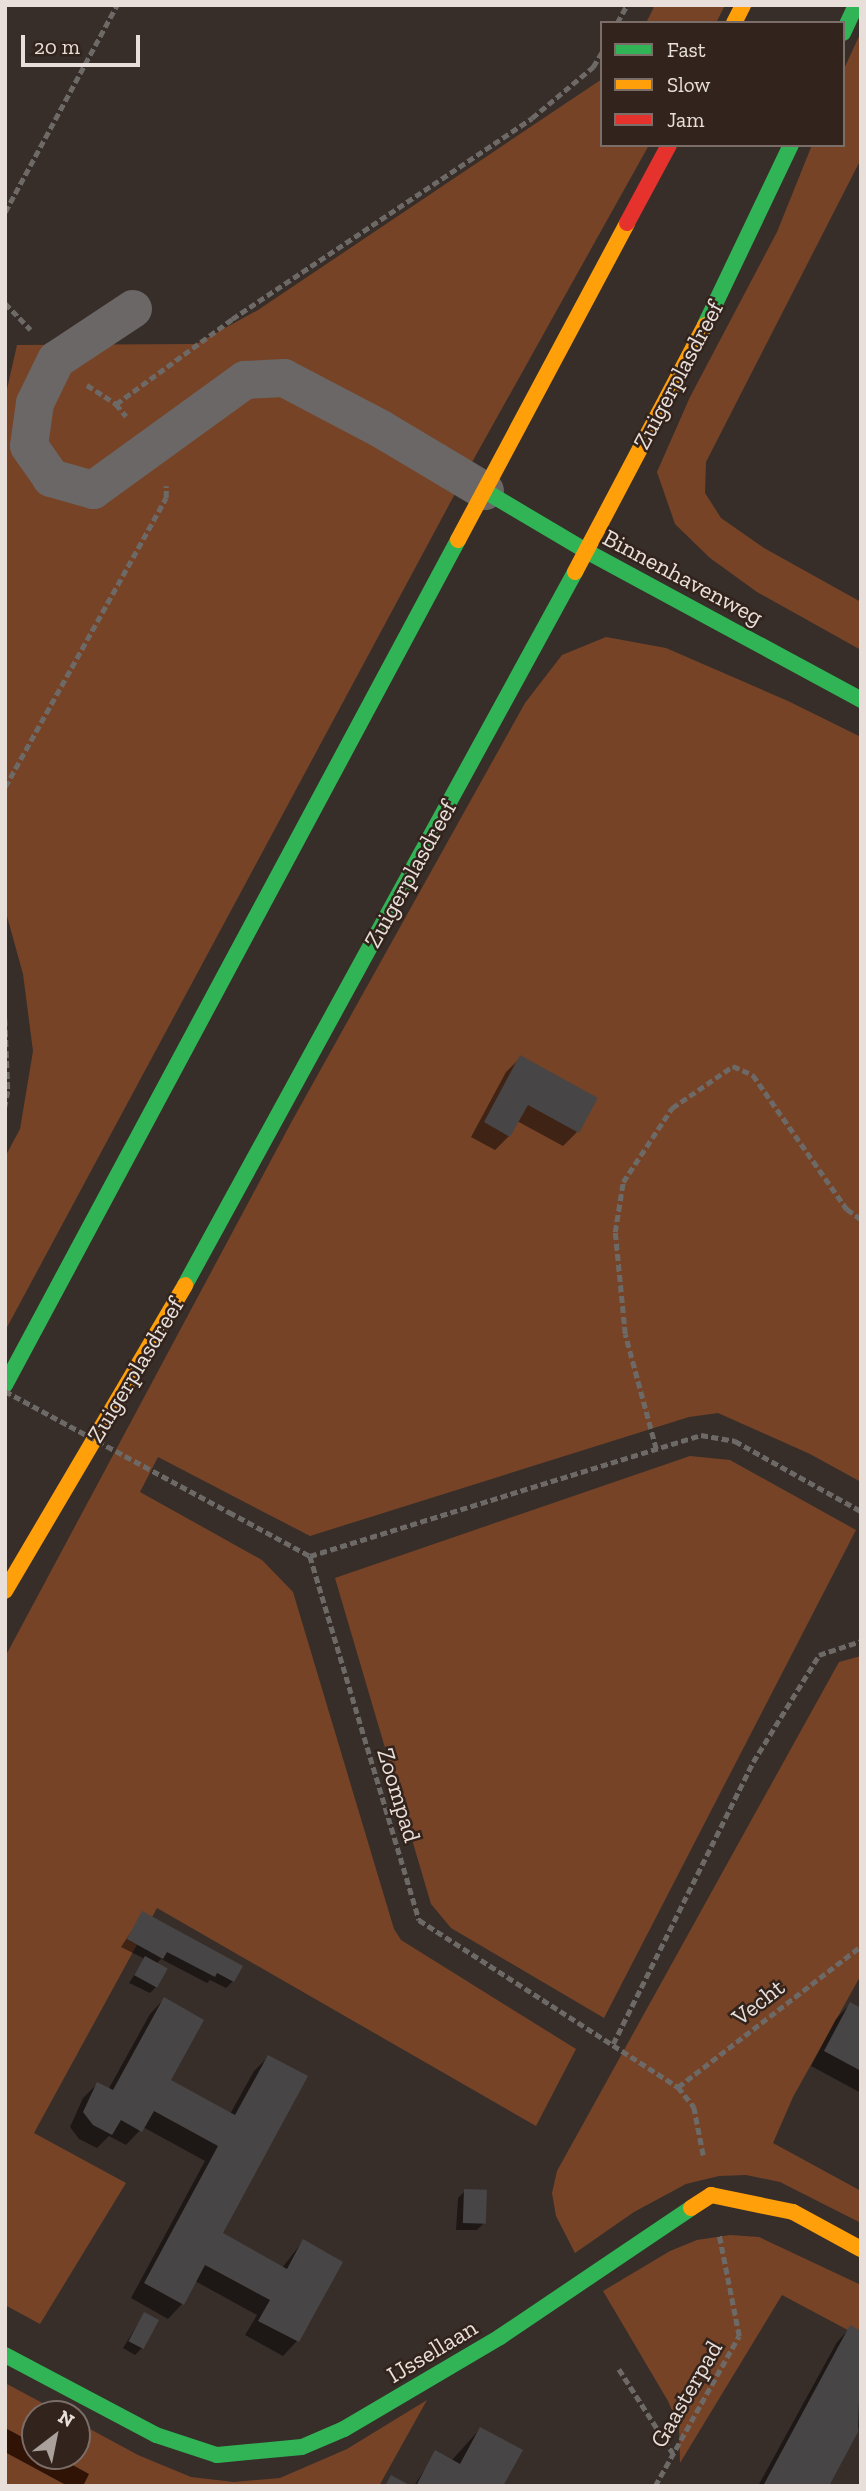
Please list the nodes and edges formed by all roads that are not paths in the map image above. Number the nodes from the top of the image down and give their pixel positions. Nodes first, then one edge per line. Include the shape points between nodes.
1 (743, 5) edge
2 (856, 5) edge
3 (735, 21) edge
4 (845, 29) edge
5 (668, 147) edge
6 (790, 147) edge
7 (134, 309) dead end
8 (485, 491) junction
9 (586, 551) junction
10 (861, 700) edge
11 (5, 1385) edge
12 (5, 1591) edge
13 (861, 2249) edge
14 (5, 2355) edge

1 - 3 main road
2 - 4 main road
5 - 8 main road
6 - 9 main road, Zuigerplasdreef via 731,275
7 - 8 street via 56,360 35,403 29,446 51,478 93,490 245,380 284,378 382,429
8 - 9 main road, Binnenhavenweg
8 - 11 main road
9 - 10 main road, Binnenhavenweg
9 - 12 main road, Zuigerplasdreef via 195,1268
13 - 14 main road, IJssellaan via 793,2212 711,2195 500,2337 344,2429 302,2446 217,2455 156,2435

